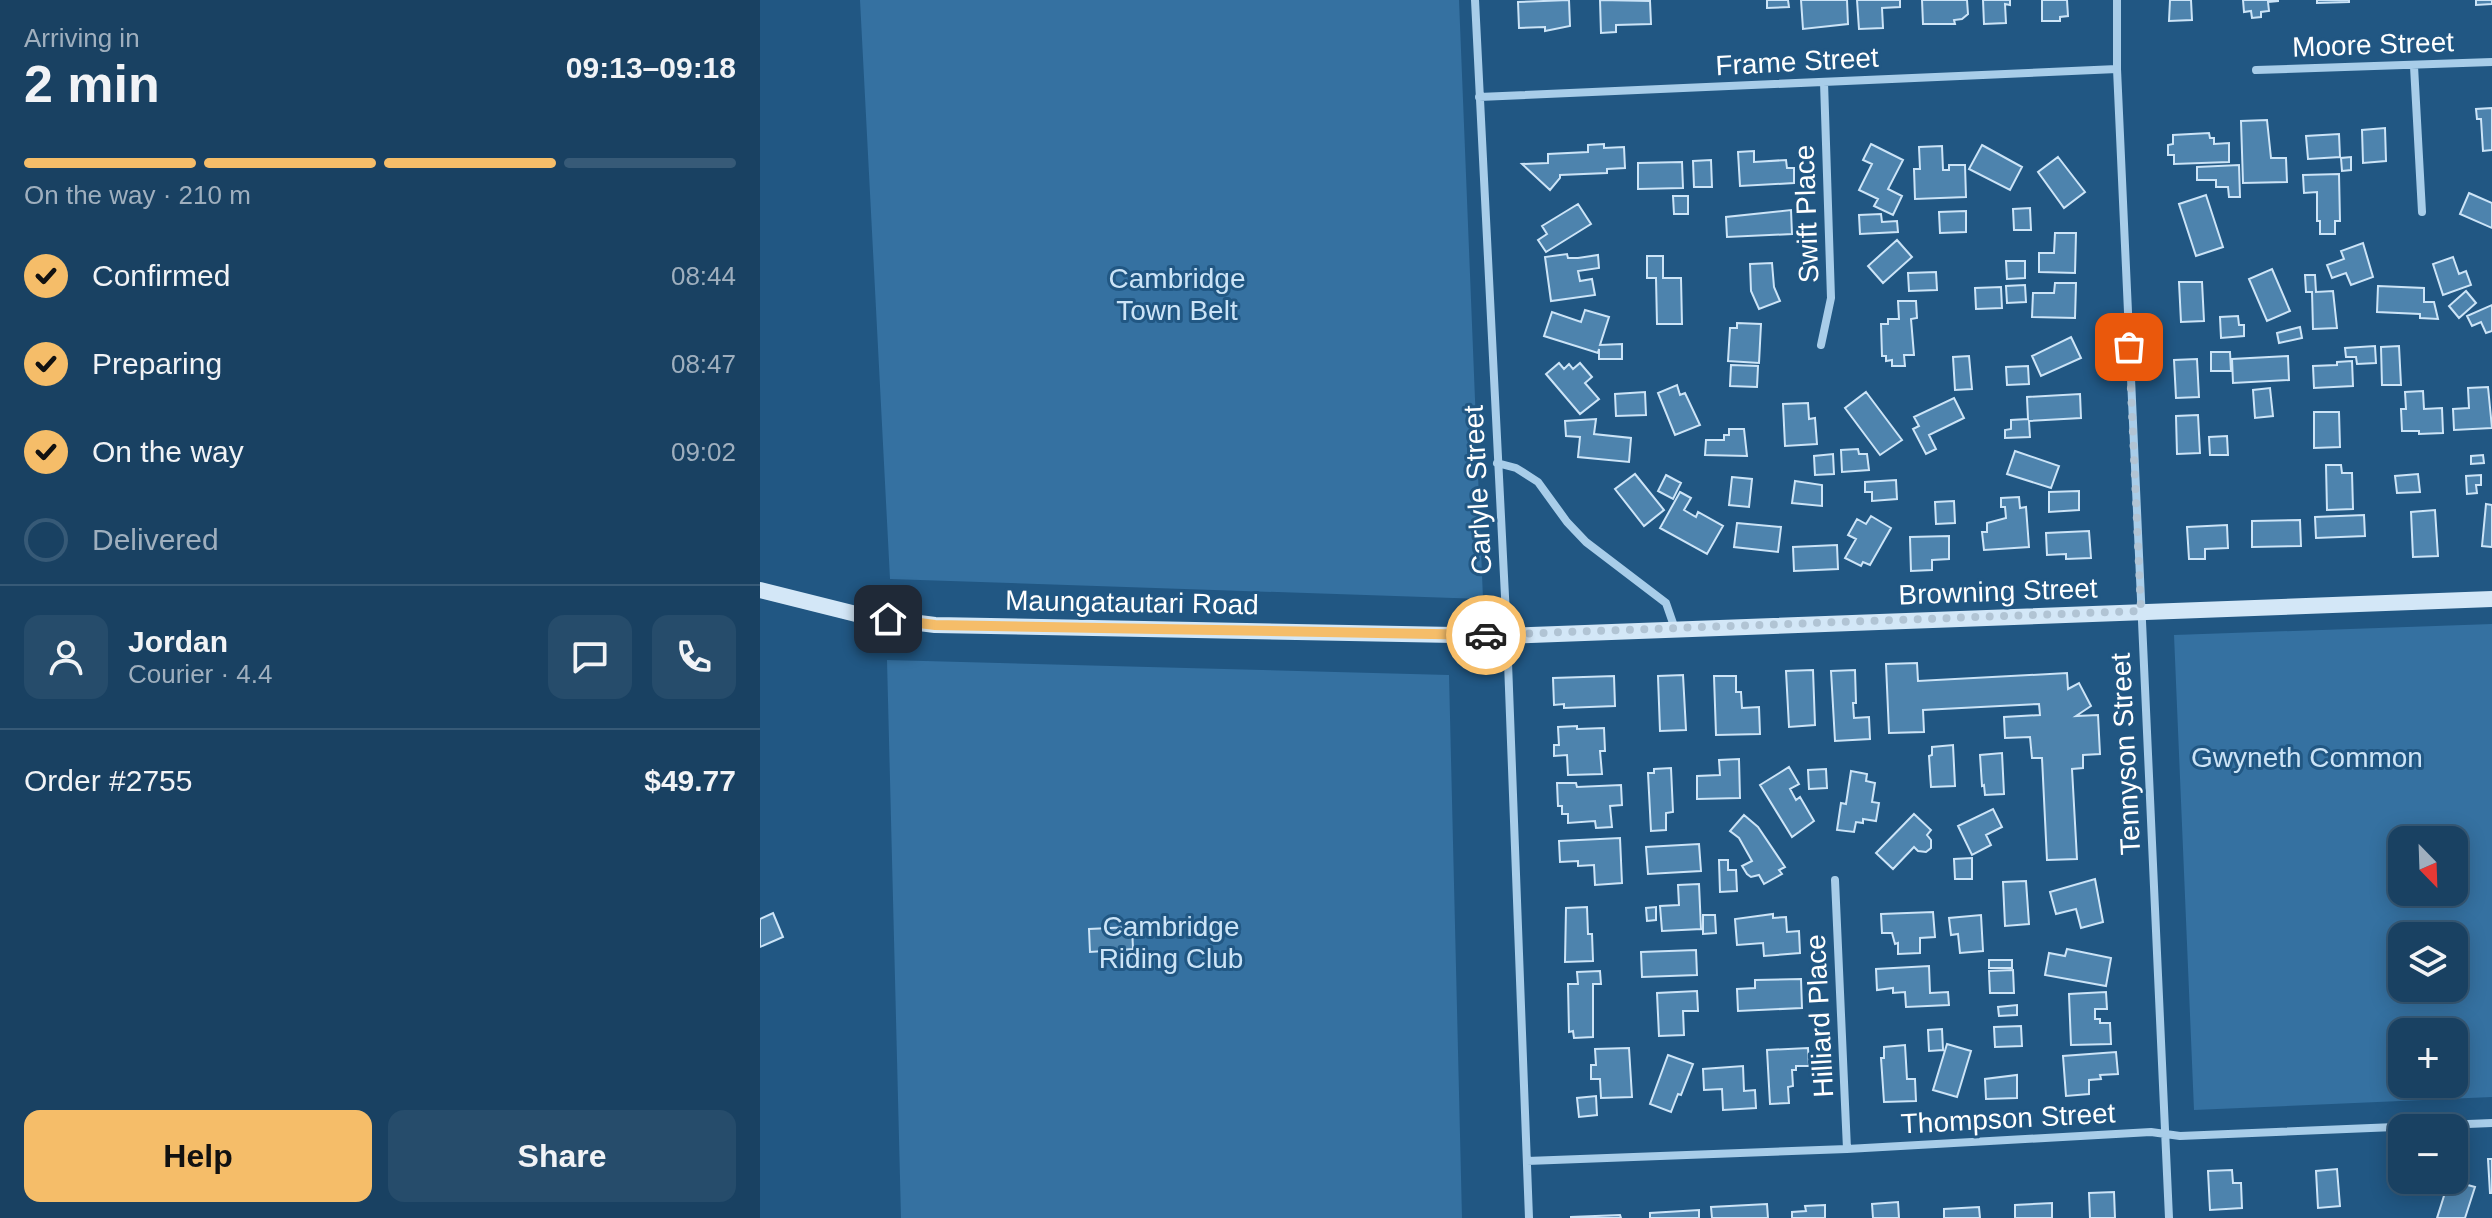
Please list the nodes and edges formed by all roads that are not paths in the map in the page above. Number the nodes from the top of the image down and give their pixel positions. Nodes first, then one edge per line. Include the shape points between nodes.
1 (1475, 0) edge
2 (2117, 0) edge
3 (2492, 62) edge
4 (2414, 66) junction
5 (2117, 69) junction
6 (2256, 70) dead end
7 (1824, 82) junction
8 (1479, 97) junction
9 (2422, 212) dead end
10 (1821, 345) dead end
11 (1497, 463) junction
12 (760, 590) edge
13 (2492, 599) edge
14 (2141, 611) junction
15 (1675, 629) junction
16 (1507, 636) junction
17 (1835, 880) dead end
18 (2492, 1123) edge
19 (2166, 1135) junction
20 (1847, 1149) junction
21 (1527, 1161) junction
22 (1529, 1218) edge
23 (2169, 1218) edge

1 - 8 street, Carlyle Street
2 - 5 street, Tennyson Street
3 - 4 street, Moore Street
4 - 6 street, Moore Street
4 - 9 street
5 - 7 street, Frame Street
5 - 14 street, Tennyson Street
7 - 8 street, Frame Street
7 - 10 street, Swift Place via 1831,298
8 - 11 street, Carlyle Street
11 - 15 street via 1538,482 1586,542 1666,603
11 - 16 street, Carlyle Street
12 - 16 street, Maungatautari Road via 864,616 935,625
13 - 14 street, Browning Street
14 - 15 street, Browning Street
14 - 19 street, Tennyson Street
15 - 16 street, Browning Street
16 - 21 street, Carlyle Street
17 - 20 street, Hilliard Place
18 - 19 street, Thompson Street
19 - 20 street, Thompson Street
19 - 23 street, Tennyson Street
20 - 21 street, Thompson Street
21 - 22 street, Carlyle Street

